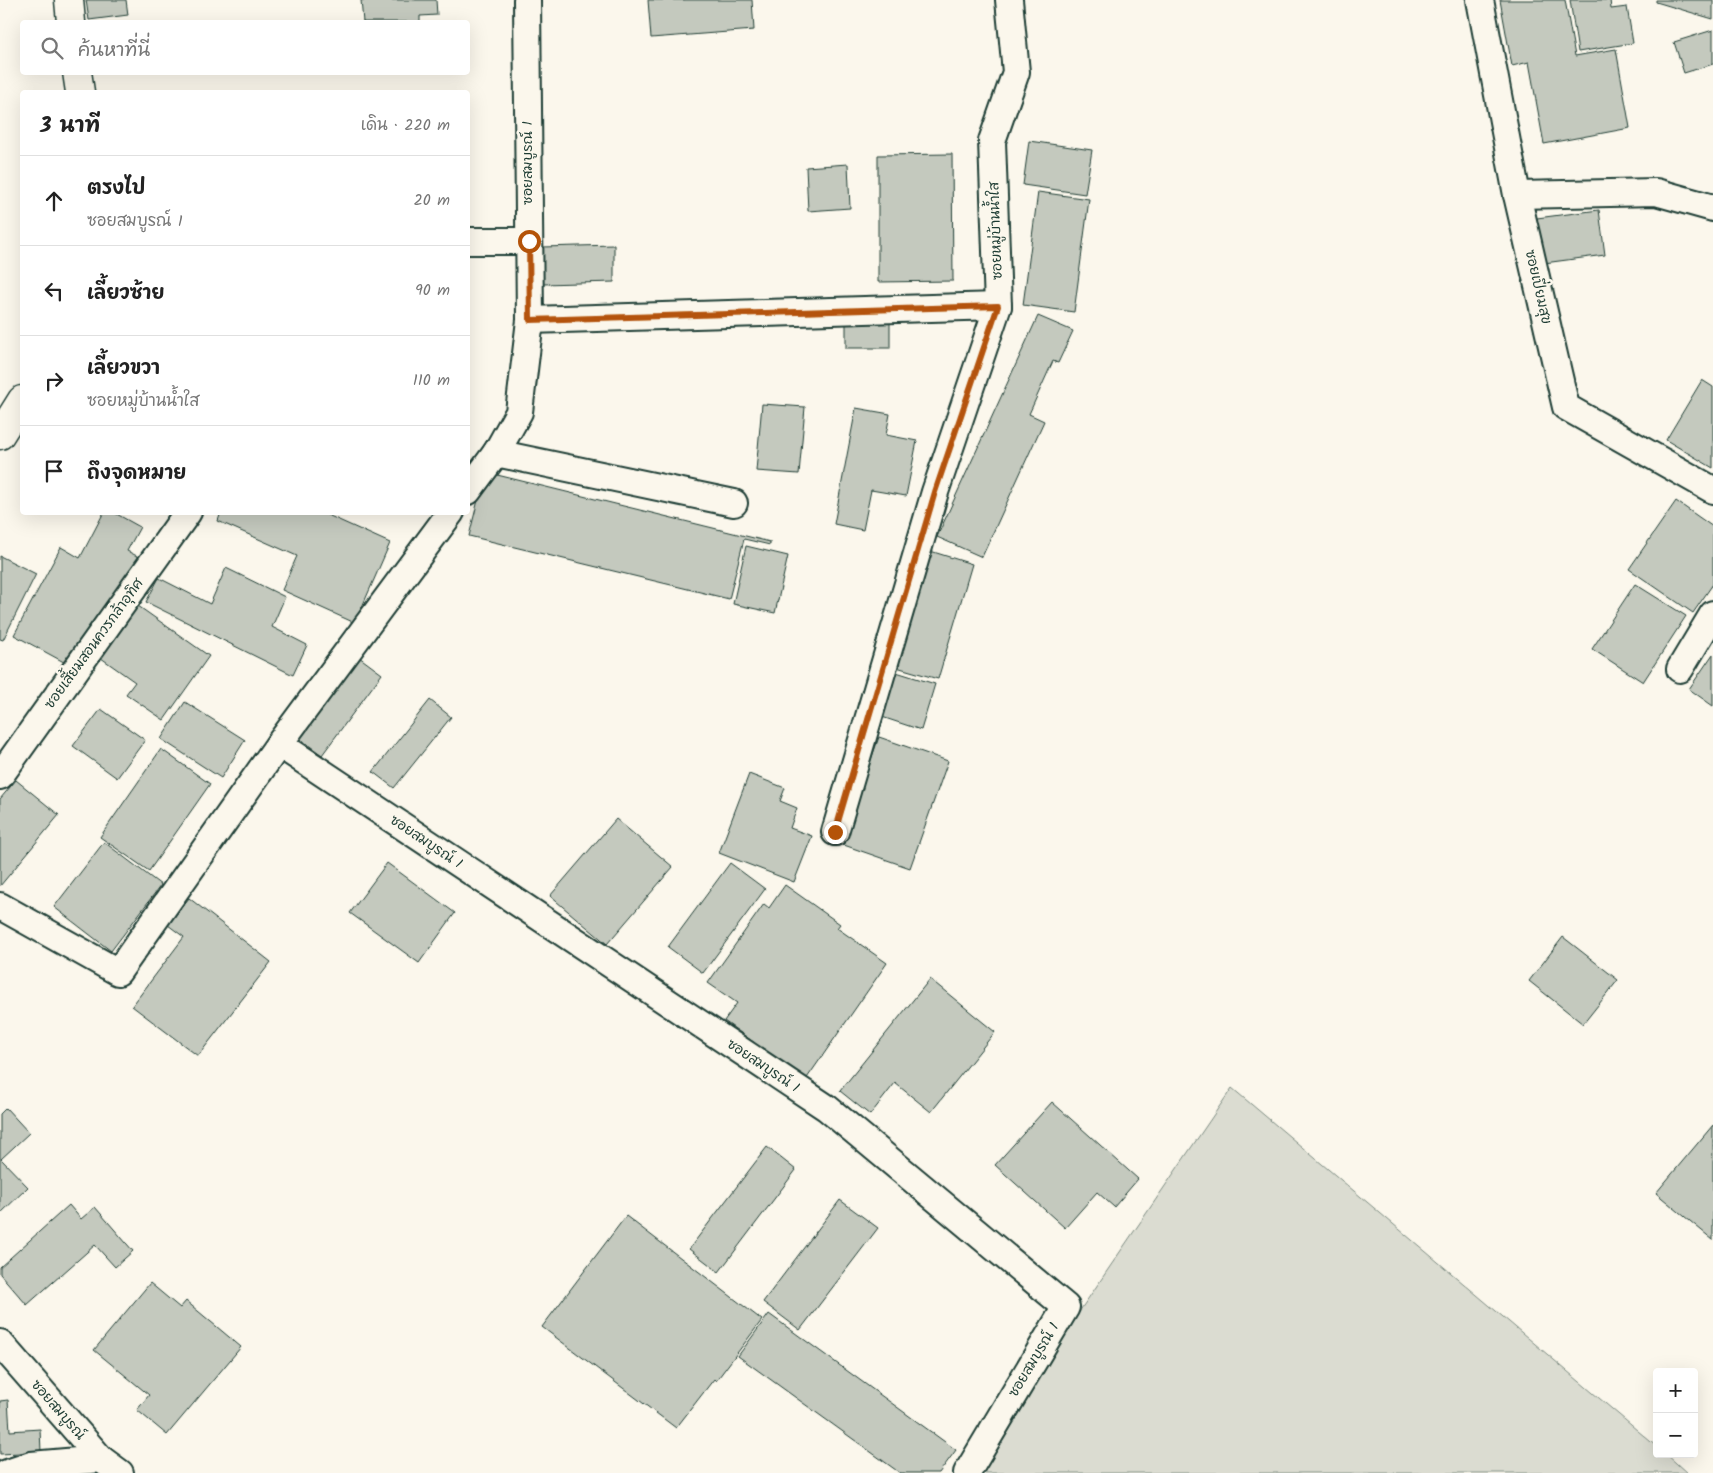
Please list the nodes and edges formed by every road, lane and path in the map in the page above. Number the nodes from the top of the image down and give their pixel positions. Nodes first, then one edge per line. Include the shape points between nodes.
1 (69, 0) edge
2 (527, 0) edge
3 (1009, 0) edge
4 (1480, 0) edge
5 (72, 20) edge
6 (77, 75) edge
7 (80, 90) edge
8 (1517, 195) junction
9 (1713, 208) edge
10 (470, 241) edge
11 (529, 241) junction
12 (998, 306) junction
13 (530, 320) junction
14 (20, 403) edge
15 (0, 435) edge
16 (496, 453) junction
17 (470, 488) edge
18 (1713, 490) edge
19 (734, 503) dead end
20 (186, 515) edge
21 (449, 515) edge
22 (1713, 614) edge
23 (1680, 668) dead end
24 (279, 744) junction
25 (0, 776) edge
26 (835, 832) dead end
27 (0, 906) edge
28 (0, 1343) edge
29 (110, 1466) edge
30 (7, 1473) edge
31 (967, 1473) edge

1 - 5 street
2 - 11 street, ซอยสมบูรณ์ 1
3 - 12 street, ซอยหมู่บ้านน้ำใส via 1016,72 992,141
4 - 8 street, ซอยเปี่ยมสุข
6 - 7 street
8 - 9 street via 1656,192
8 - 18 street, ซอยเปี่ยมสุข via 1566,407
10 - 11 street
11 - 13 street, ซอยสมบูรณ์ 1
12 - 13 street
12 - 26 street, ซอยหมู่บ้านน้ำใส via 935,492
13 - 16 street, ซอยสมบูรณ์ 1 via 518,412
14 - 15 street
16 - 17 street, ซอยสมบูรณ์ 1
16 - 19 street
20 - 25 street, ซอยเสี้ยมสอนควรกล้าอุทิศ
21 - 24 street
22 - 23 street
24 - 27 street via 118,972
24 - 31 street, ซอยสมบูรณ์ 1 via 826,1108 1066,1307
28 - 29 street, ซอยสมบูรณ์
29 - 30 street via 31,1465

